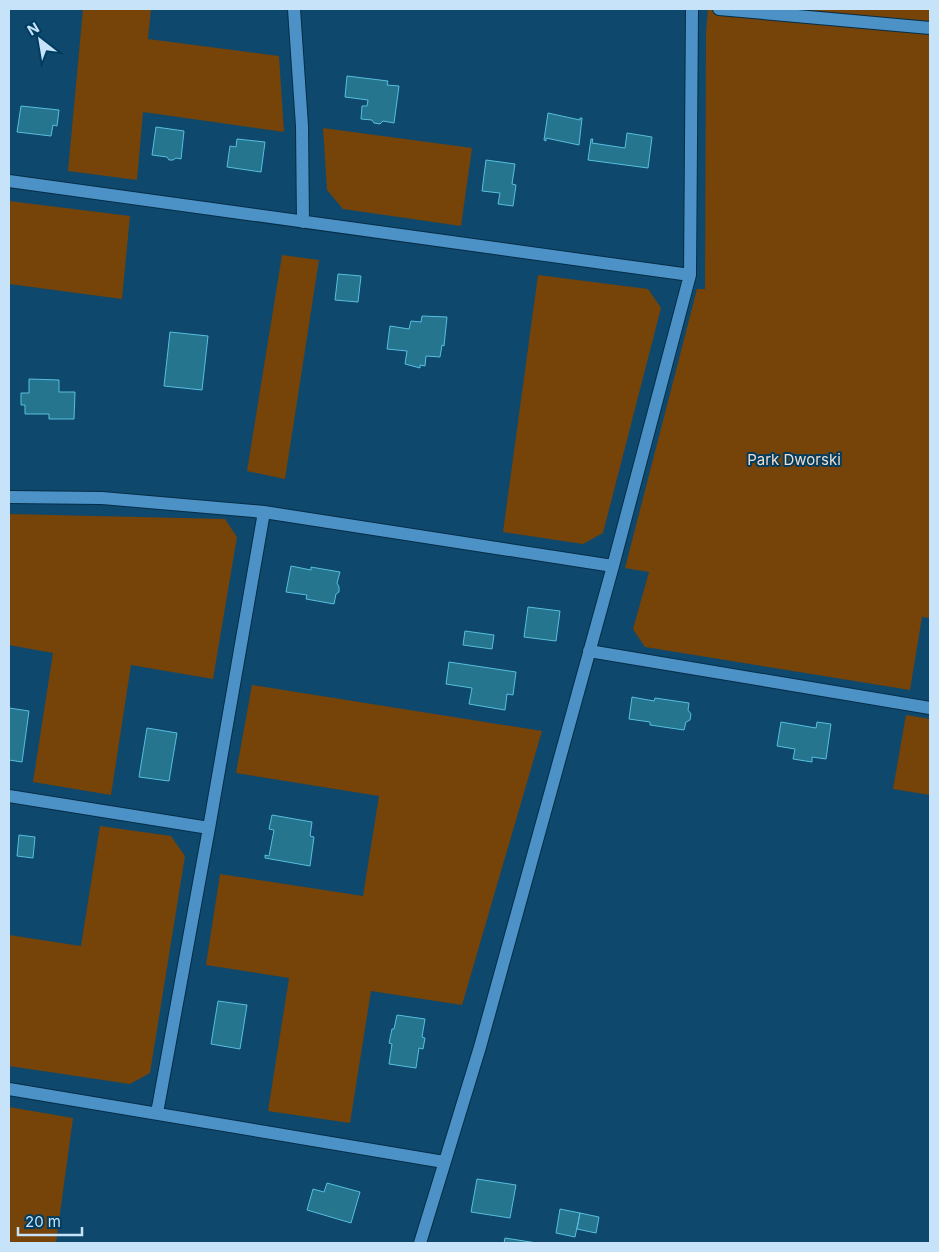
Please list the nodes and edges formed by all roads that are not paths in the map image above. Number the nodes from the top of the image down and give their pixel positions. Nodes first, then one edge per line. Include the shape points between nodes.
1 (294, 9) edge
2 (692, 9) edge
3 (719, 9) edge
4 (930, 28) edge
5 (9, 181) edge
6 (303, 222) junction
7 (690, 275) junction
8 (9, 497) edge
9 (264, 512) junction
10 (613, 566) junction
11 (589, 651) junction
12 (930, 708) edge
13 (9, 796) edge
14 (209, 828) junction
15 (9, 1089) edge
16 (157, 1113) junction
17 (444, 1162) junction
18 (420, 1243) edge

1 - 6 street via 302,126
2 - 7 street
3 - 4 street
5 - 6 street
6 - 7 street
7 - 10 street
8 - 9 street via 102,498
9 - 10 street
9 - 14 street
10 - 11 street
11 - 12 street
11 - 17 street via 480,1047
13 - 14 street
14 - 16 street
15 - 16 street
16 - 17 street
17 - 18 street

